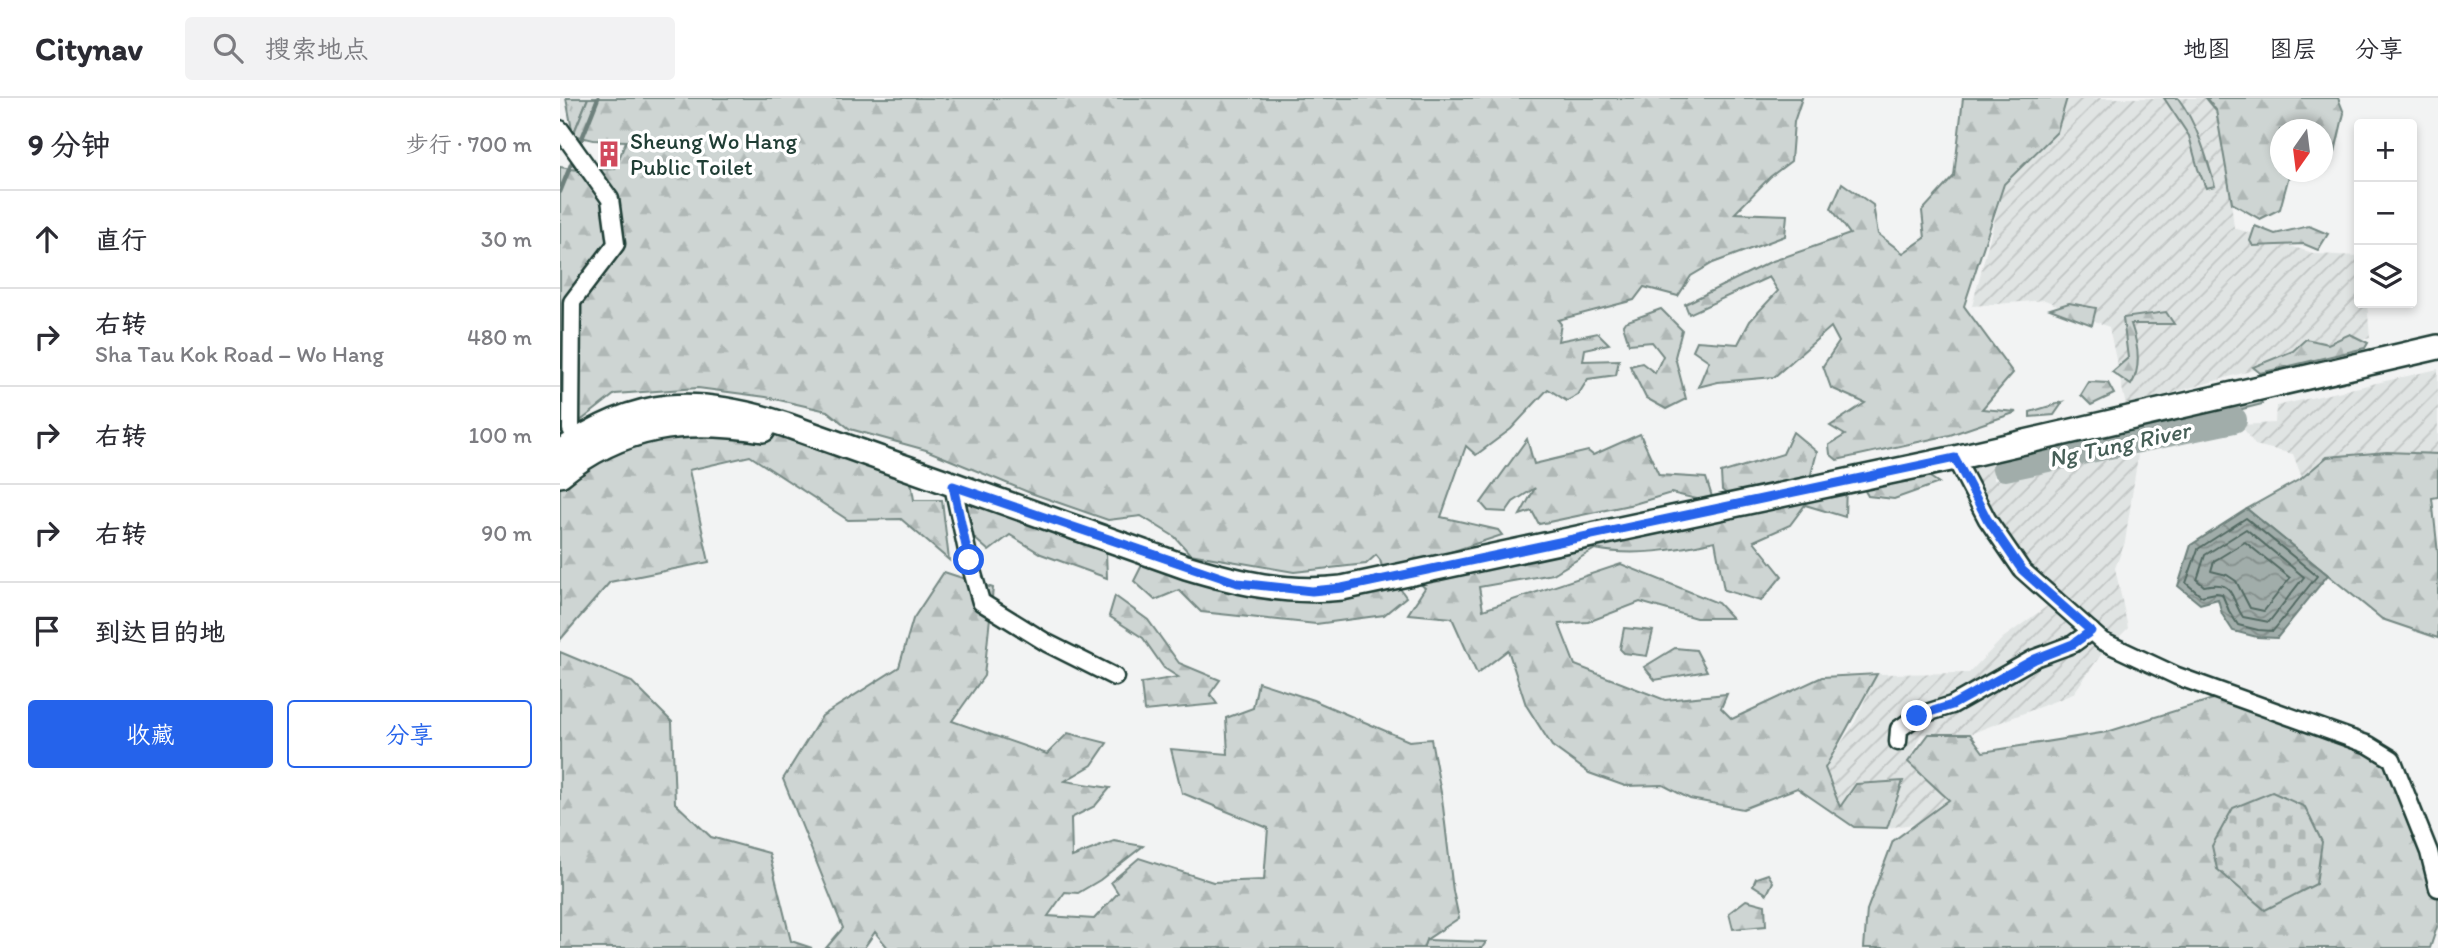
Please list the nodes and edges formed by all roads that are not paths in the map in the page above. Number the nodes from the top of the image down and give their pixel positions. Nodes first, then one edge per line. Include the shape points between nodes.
1 (560, 129) edge
2 (2438, 347) edge
3 (574, 450) edge
4 (1955, 458) junction
5 (560, 475) edge
6 (953, 486) junction
7 (2091, 631) junction
8 (1115, 677) dead end
9 (1898, 742) dead end
10 (2438, 888) edge

1 - 3 street via 610,199 616,244 572,302
2 - 4 main road
3 - 5 main road
3 - 6 main road via 611,421 643,411 726,408
4 - 6 main road via 1312,591 1238,583
4 - 7 street via 1987,519 2022,570
6 - 8 street via 981,602 1047,643
7 - 9 street via 1952,705 1917,716 1899,729
7 - 10 street via 2102,641 2177,676 2369,745 2392,759 2429,852

